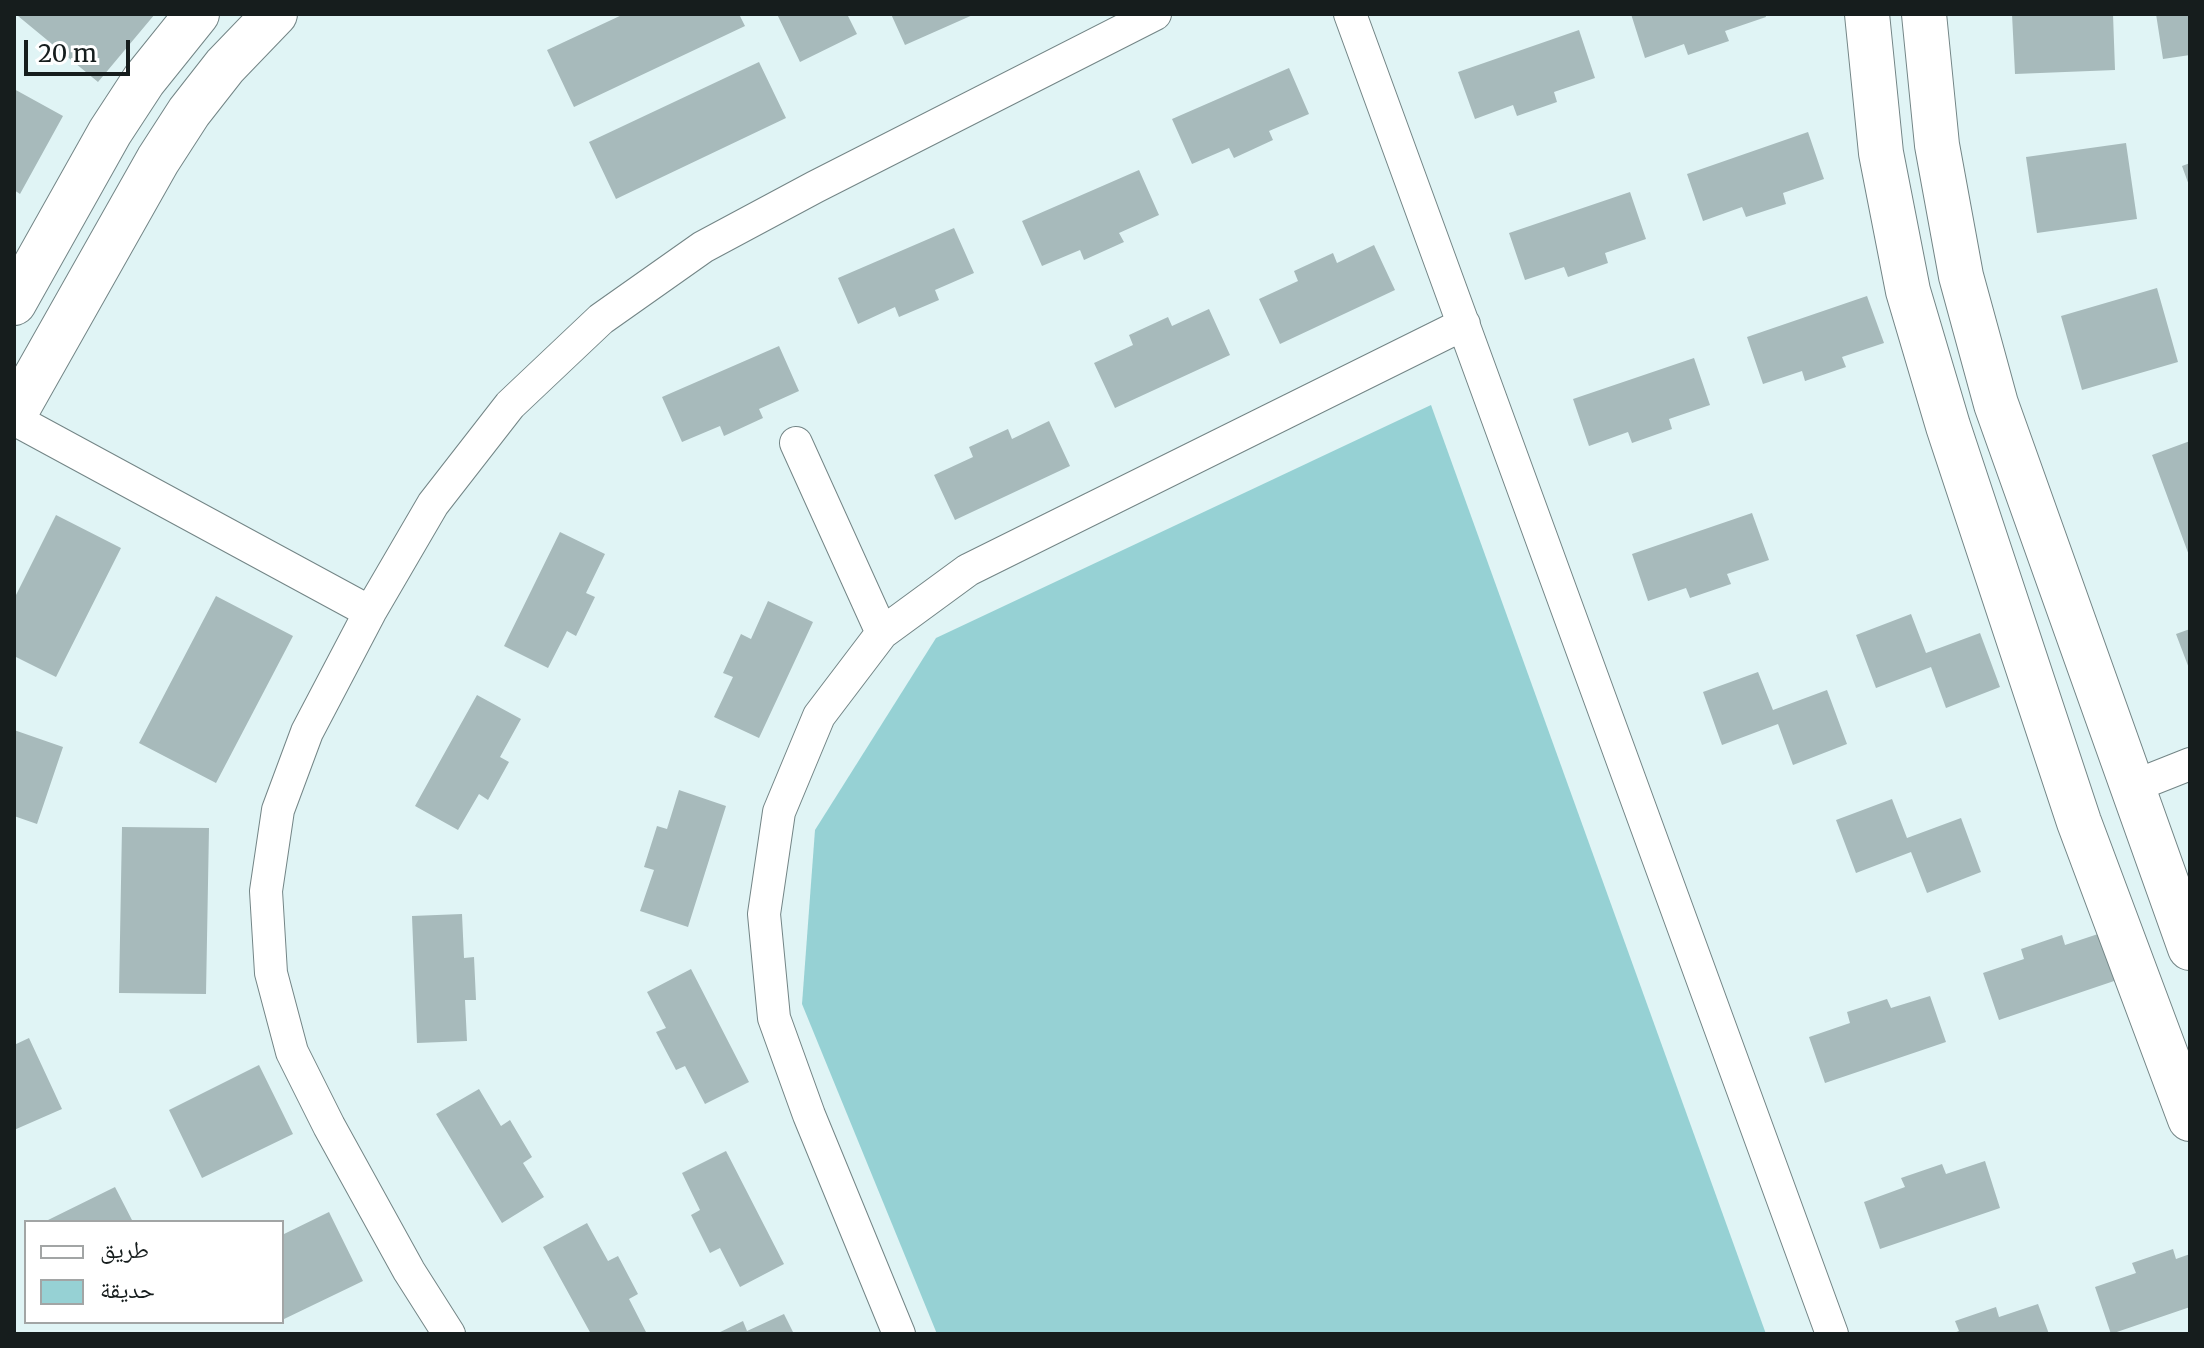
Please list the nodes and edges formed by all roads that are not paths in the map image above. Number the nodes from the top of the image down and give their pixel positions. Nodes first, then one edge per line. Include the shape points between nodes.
1 (197, 14) edge
2 (275, 14) edge
3 (1155, 14) edge
4 (1350, 14) edge
5 (1867, 14) edge
6 (1924, 14) edge
7 (14, 303) edge
8 (1464, 324) junction
9 (14, 417) edge
10 (796, 443) dead end
11 (370, 612) junction
12 (882, 633) junction
13 (2190, 764) edge
14 (2063, 775) junction
15 (2132, 787) junction
16 (2079, 822) junction
17 (2190, 948) edge
18 (2190, 1119) edge
19 (449, 1334) edge
20 (899, 1334) edge
21 (1832, 1334) edge

1 - 7 street via 110,132
2 - 9 street via 189,112
3 - 11 street via 703,247 601,319 510,405 433,504
4 - 8 street
5 - 14 street via 1881,153 1908,291
6 - 15 street via 1940,159 1961,276 1996,404
8 - 12 street via 968,570
8 - 21 street
9 - 11 street
10 - 12 street
11 - 19 street via 307,732 278,810 266,891 271,973 298,1065 409,1271
12 - 20 street via 819,716 779,812 764,914 774,1018
13 - 15 street
14 - 15 street via 2077,767 2108,767
14 - 16 street
15 - 16 street via 2113,814
15 - 17 street
16 - 18 street

